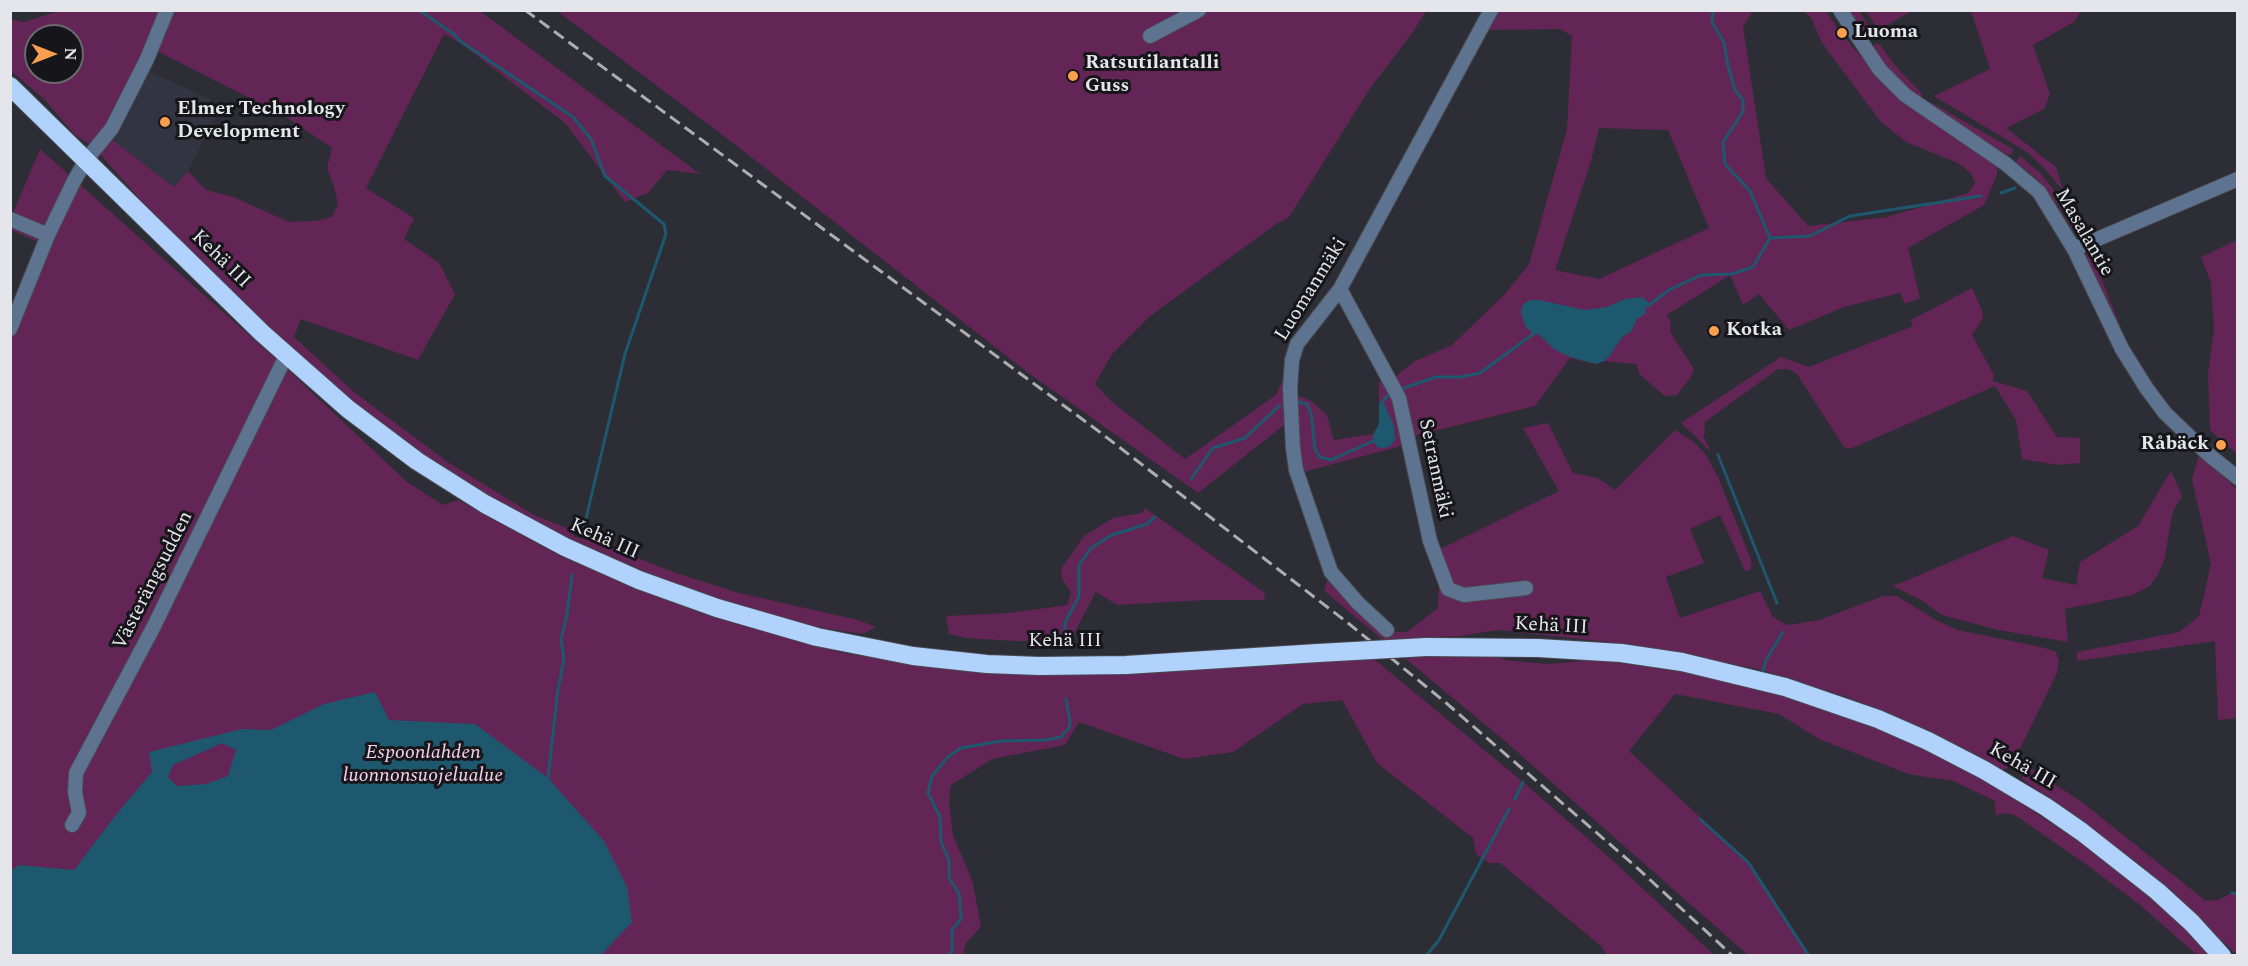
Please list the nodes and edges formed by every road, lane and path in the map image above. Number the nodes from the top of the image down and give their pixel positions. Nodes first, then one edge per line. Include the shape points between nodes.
1 (167, 10) edge
2 (1199, 10) edge
3 (1491, 10) edge
4 (1840, 10) edge
5 (1150, 36) dead end
6 (10, 86) edge
7 (86, 160) junction
8 (2238, 179) edge
9 (10, 219) edge
10 (48, 235) junction
11 (2074, 249) junction
12 (1340, 289) junction
13 (10, 328) edge
14 (286, 356) junction
15 (2238, 478) edge
16 (1526, 588) dead end
17 (1387, 630) dead end
18 (72, 825) dead end
19 (2222, 956) edge

1 - 7 street via 112,128
2 - 5 street
3 - 12 street, Luomanmäki
4 - 11 street, Masalantie via 1880,70 1905,95 2006,164 2039,192
6 - 7 highway, Kehä III
7 - 10 street
7 - 14 highway, Kehä III
8 - 11 street
9 - 10 street
10 - 13 street
11 - 15 street, Masalantie via 2122,349 2164,413
12 - 16 street, Setranmäki via 1399,398 1430,541 1448,589 1464,595
12 - 17 street, Luomanmäki via 1294,352 1290,388 1296,470 1331,572
14 - 18 street, Västerängsudden via 153,628 76,772 79,813
14 - 19 highway, Kehä III, bridge via 348,410 417,461 495,510 565,547 677,595 817,637 913,656 1039,666 1426,647 1538,648 1682,662 1785,687 1878,720 1956,756 2046,807 2157,891

